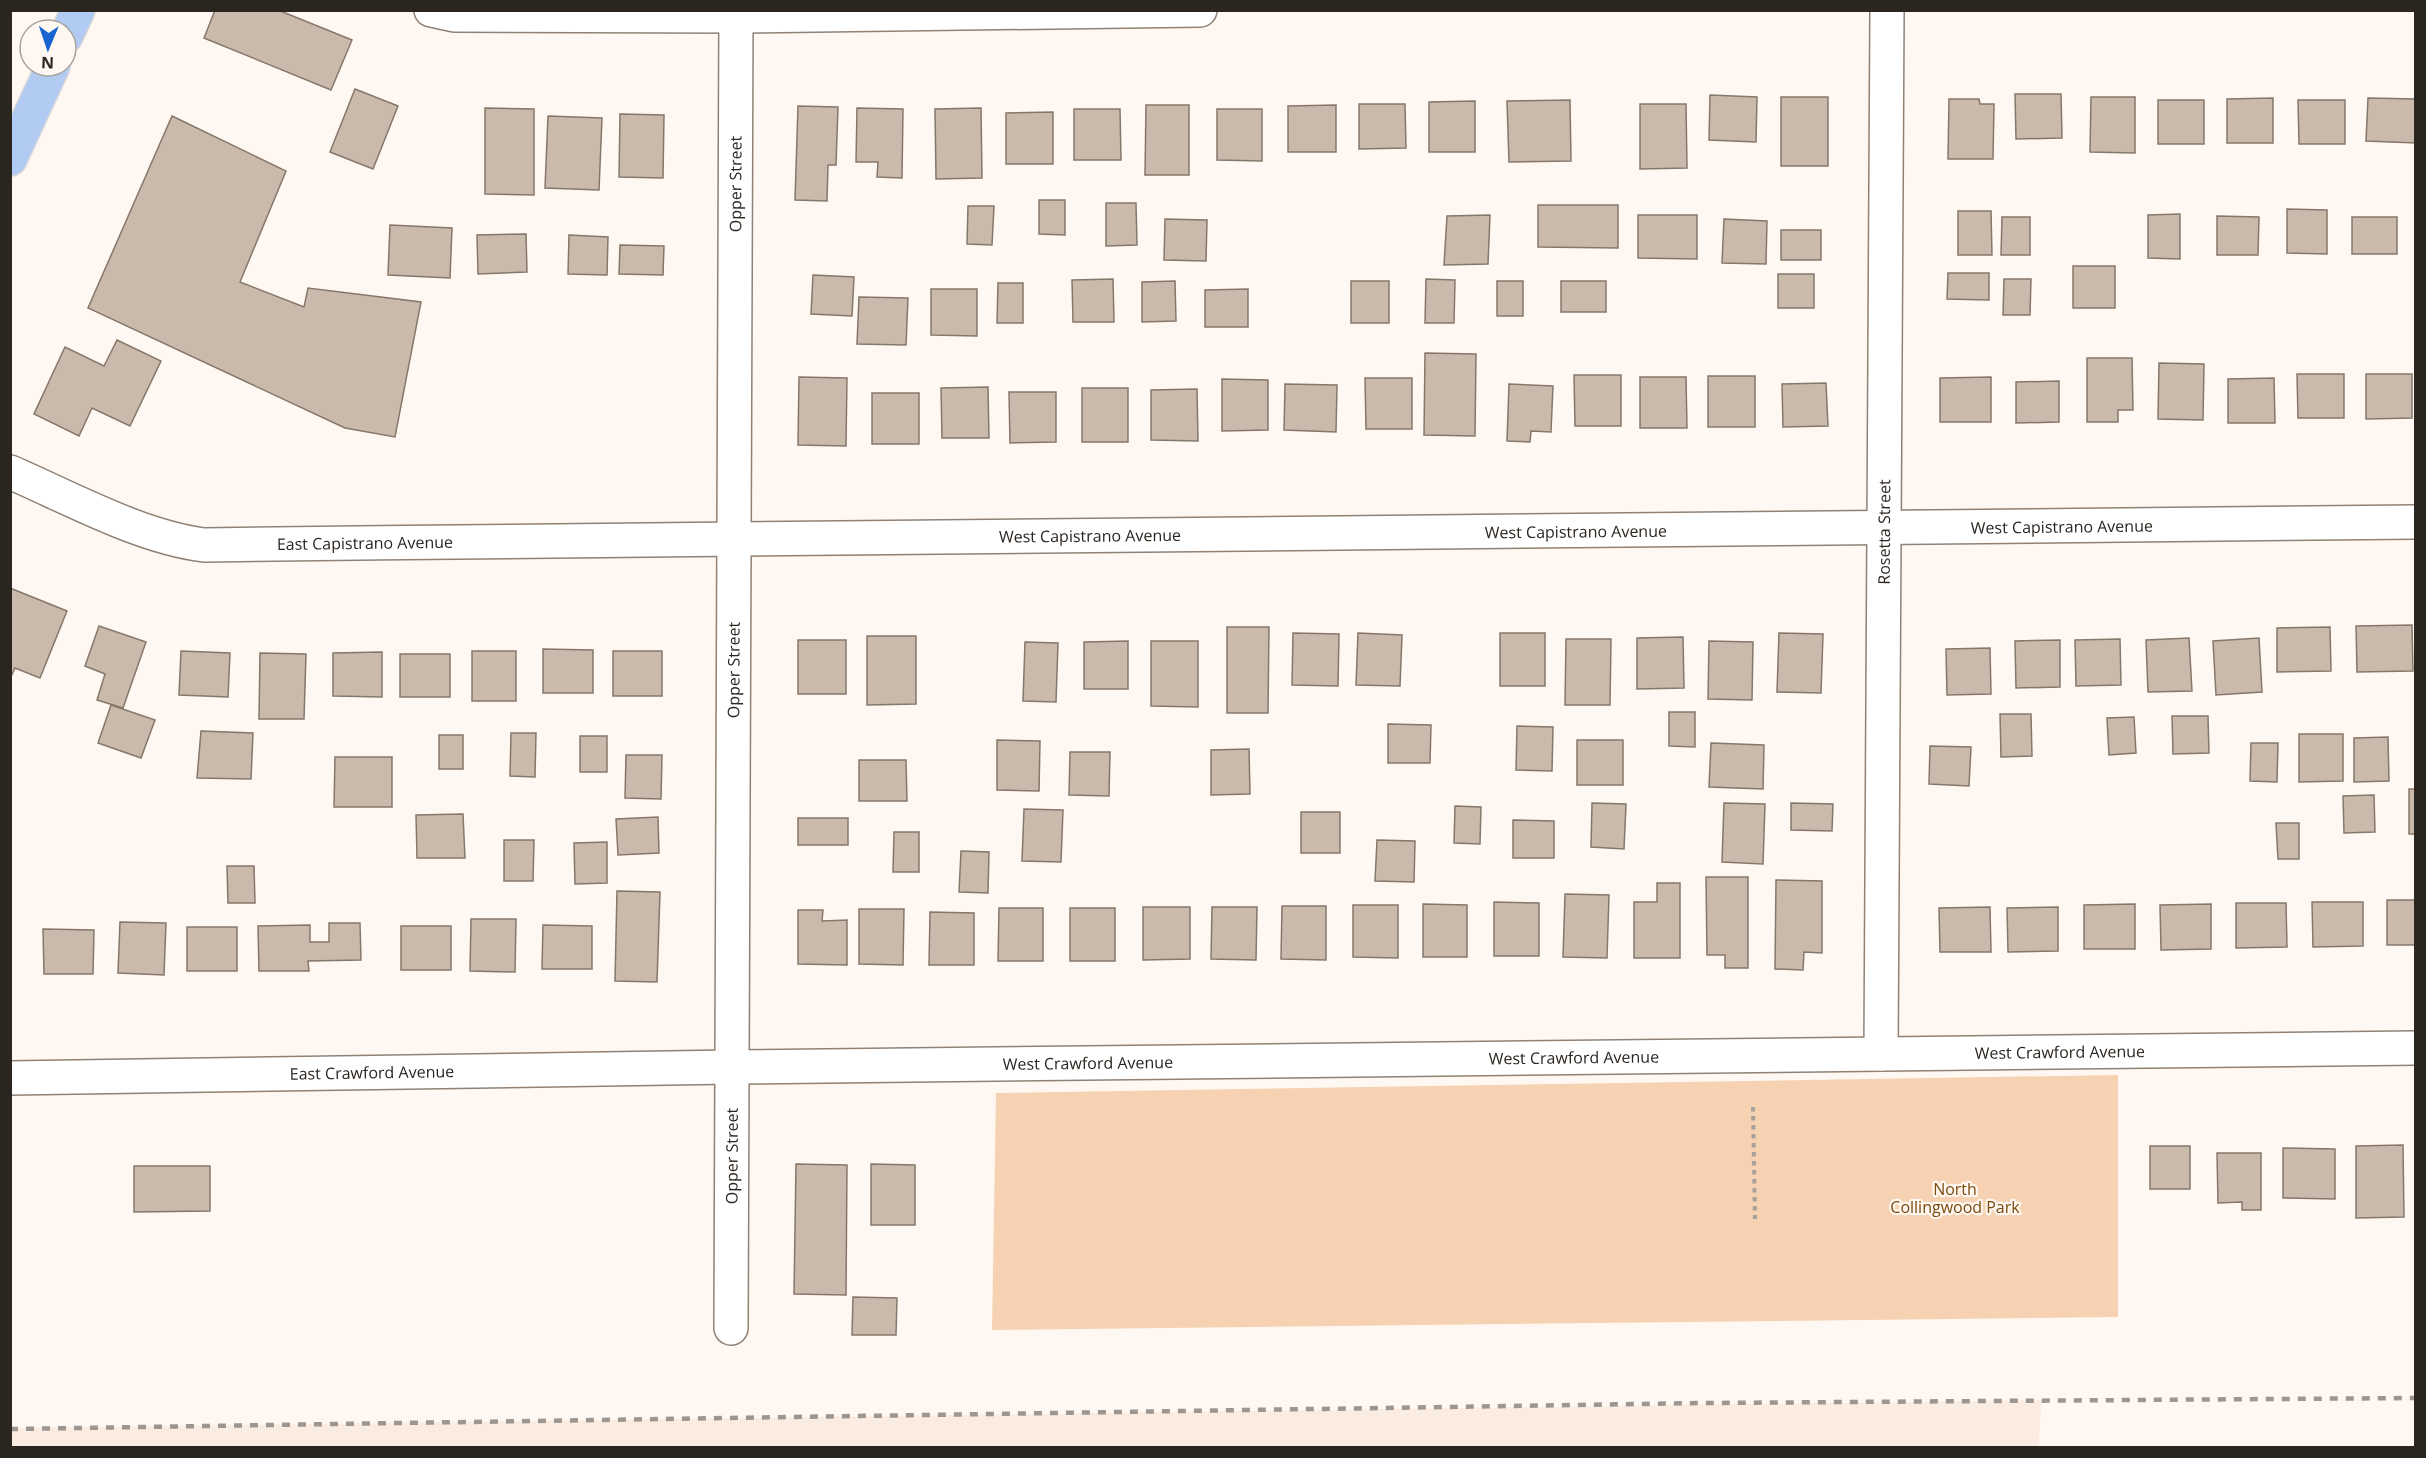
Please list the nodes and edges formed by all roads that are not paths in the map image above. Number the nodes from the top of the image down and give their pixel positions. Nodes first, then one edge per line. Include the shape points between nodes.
1 (431, 10) edge
2 (1200, 10) edge
3 (1887, 10) edge
4 (736, 13) edge
5 (47, 78) edge
6 (10, 159) edge
7 (10, 472) edge
8 (2415, 522) edge
9 (1884, 530) junction
10 (735, 538) junction
11 (2415, 1048) edge
12 (1881, 1054) junction
13 (732, 1066) junction
14 (10, 1077) edge
15 (731, 1328) dead end

1 - 4 street via 454,15
2 - 4 street
3 - 9 street, Rosetta Street
4 - 10 street, Opper Street
5 - 6 main road
7 - 10 street, East Capistrano Avenue via 152,534 204,545
8 - 9 street, West Capistrano Avenue
9 - 10 street, West Capistrano Avenue
9 - 12 street, Rosetta Street
10 - 13 street, Opper Street
11 - 12 street, West Crawford Avenue
12 - 13 street, West Crawford Avenue
13 - 14 street, East Crawford Avenue
13 - 15 street, Opper Street

